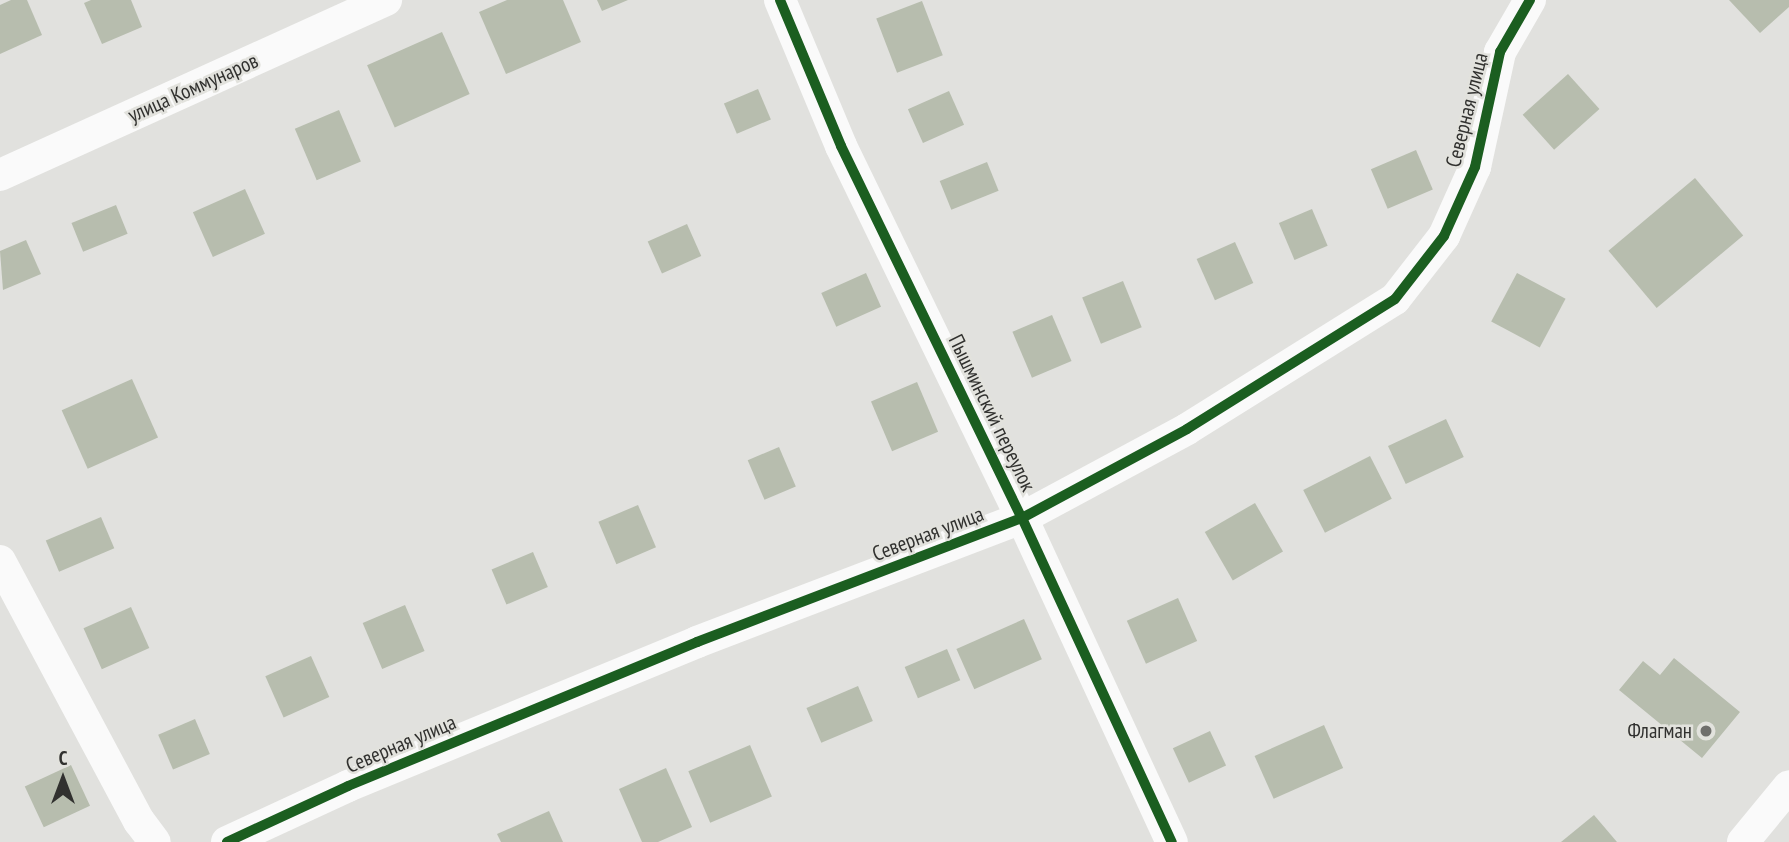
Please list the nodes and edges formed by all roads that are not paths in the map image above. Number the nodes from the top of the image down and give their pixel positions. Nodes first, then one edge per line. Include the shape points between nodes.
1 (386, 0) edge
2 (780, 0) edge
3 (1527, 4) edge
4 (0, 175) edge
5 (1023, 518) junction
6 (0, 561) edge
7 (1789, 786) edge
8 (1744, 841) edge
9 (155, 842) edge
10 (227, 842) edge
11 (1172, 842) edge

1 - 4 street, улица Коммунаров
2 - 5 street, Пышминский переулок via 841,146
3 - 5 street, Северная улица via 1500,52 1475,167 1444,236 1395,299 1187,429
5 - 10 street, Северная улица via 684,647 348,786
5 - 11 street, Пышминский переулок
6 - 9 street via 139,821
7 - 8 street

